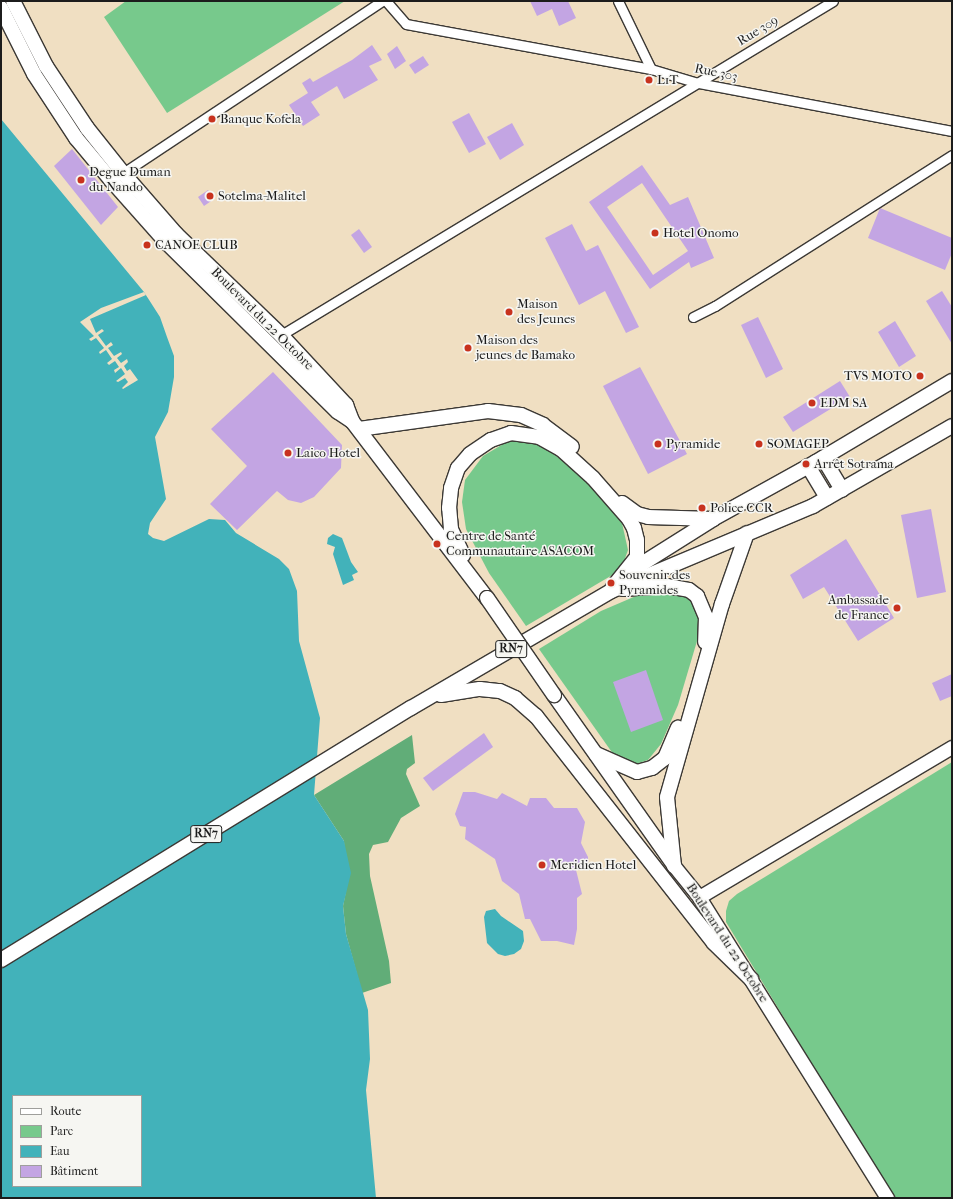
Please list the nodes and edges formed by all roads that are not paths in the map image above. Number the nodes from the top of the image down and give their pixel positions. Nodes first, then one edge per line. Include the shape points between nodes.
1 (13, 1) edge
2 (382, 1) edge
3 (386, 1) edge
4 (618, 1) edge
5 (833, 1) edge
6 (1, 8) edge
7 (651, 69) junction
8 (698, 83) junction
9 (952, 131) edge
10 (952, 154) edge
11 (117, 177) junction
12 (692, 317) dead end
13 (281, 335) junction
14 (952, 380) edge
15 (356, 425) junction
16 (952, 426) edge
17 (824, 458) junction
18 (808, 466) junction
19 (842, 490) junction
20 (827, 498) junction
21 (713, 519) junction
22 (747, 533) junction
23 (626, 573) junction
24 (610, 590) junction
25 (487, 598) junction
26 (424, 701) junction
27 (952, 747) edge
28 (596, 754) junction
29 (674, 866) junction
30 (699, 897) junction
31 (1, 960) edge
32 (751, 979) junction
33 (887, 1198) edge

1 - 11 main road, Boulevard du 22 Octobre via 46,66
2 - 11 street
3 - 7 street, Rue 303 via 406,24
4 - 7 street
5 - 8 street, Rue 309
6 - 11 main road via 34,74 76,138
7 - 8 street, Rue 303
8 - 9 street, Rue 303
8 - 13 street, Rue 309
10 - 12 street via 715,306
11 - 13 main road, Boulevard du 22 Octobre
11 - 15 main road via 167,243 338,412
13 - 15 main road, Boulevard du 22 Octobre via 346,405
14 - 17 main road, RN7
15 - 21 main road via 488,411 521,415 543,425 570,445 622,503 637,514 662,519
15 - 25 main road, Boulevard du 22 Octobre
16 - 19 main road
17 - 18 main road, RN7
17 - 19 main road
18 - 20 main road
18 - 21 main road, RN7
19 - 20 main road
20 - 22 main road
21 - 23 main road, RN7
22 - 24 main road
22 - 29 main road via 722,604 667,797
23 - 24 main road, RN7
23 - 25 main road via 637,557 637,540 629,519 594,478 562,449 539,437 511,433 491,440 470,454 458,468 451,488 451,529
24 - 26 main road, RN7
24 - 28 main road via 667,586 689,590 697,596 706,617 708,630 684,712 665,758 652,768 638,772
25 - 28 main road, Boulevard du 22 Octobre, bridge
26 - 31 main road, RN7
26 - 32 main road via 444,694 480,689 500,691 515,698 536,716 714,943
27 - 30 street
28 - 29 main road, Boulevard du 22 Octobre
29 - 30 street, Boulevard du 22 Octobre
30 - 32 street, Boulevard du 22 Octobre
32 - 33 street, Boulevard du 22 Octobre

